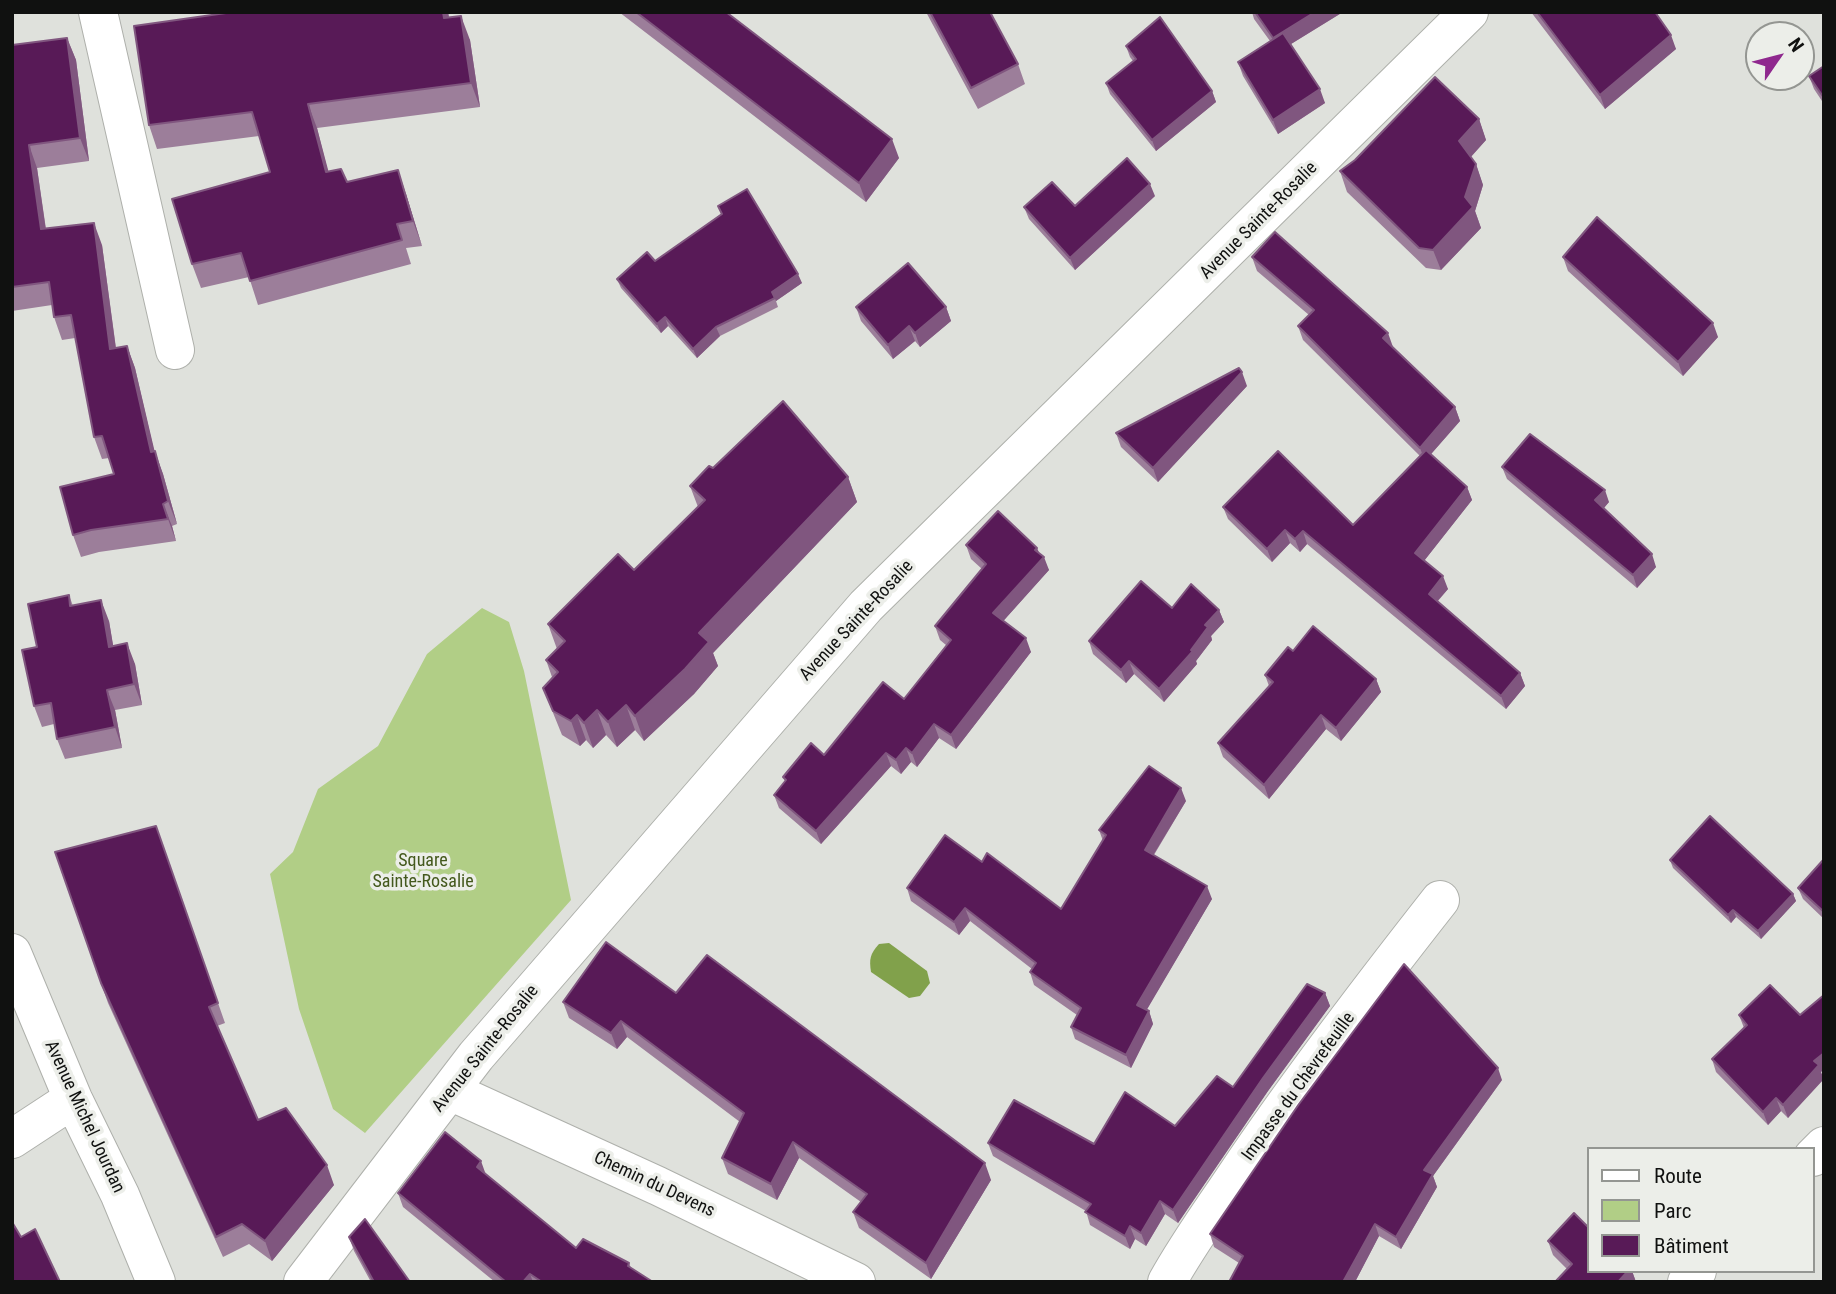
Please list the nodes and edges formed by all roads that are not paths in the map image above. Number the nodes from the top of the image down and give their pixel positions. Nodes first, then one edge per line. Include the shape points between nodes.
1 (98, 12) edge
2 (1469, 12) edge
3 (175, 350) dead end
4 (1440, 900) dead end
5 (12, 953) edge
6 (450, 1091) junction
7 (73, 1099) junction
8 (12, 1139) edge
9 (156, 1282) edge
10 (303, 1282) edge
11 (856, 1282) edge
12 (1167, 1282) edge

1 - 3 street
2 - 6 street, Avenue Sainte-Rosalie via 866,606
4 - 12 street, Impasse du Chèvrefeuille via 1262,1137
5 - 7 street, Avenue Michel Jourdan
6 - 10 street, Avenue Sainte-Rosalie
6 - 11 street, Chemin du Devens
7 - 8 street
7 - 9 street, Avenue Michel Jourdan

